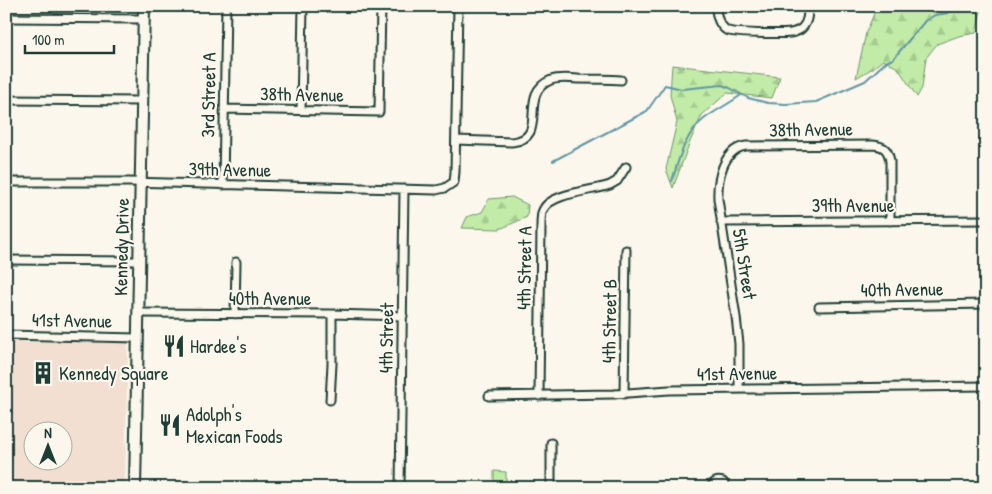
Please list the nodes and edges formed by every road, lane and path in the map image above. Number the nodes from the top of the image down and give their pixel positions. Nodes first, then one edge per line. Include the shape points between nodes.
1 (144, 6) edge
2 (226, 6) edge
3 (303, 6) edge
4 (381, 6) edge
5 (458, 6) edge
6 (716, 6) edge
7 (808, 6) edge
8 (6, 18) edge
9 (143, 19) junction
10 (621, 80) dead end
11 (6, 100) edge
12 (142, 100) junction
13 (224, 109) junction
14 (301, 110) junction
15 (456, 140) junction
16 (736, 149) joint
17 (626, 167) dead end
18 (6, 182) edge
19 (140, 183) junction
20 (223, 185) junction
21 (404, 189) junction
22 (986, 220) edge
23 (890, 221) junction
24 (721, 222) junction
25 (626, 250) dead end
26 (6, 260) edge
27 (138, 261) junction
28 (236, 262) dead end
29 (986, 304) edge
30 (819, 307) dead end
31 (138, 313) junction
32 (235, 314) junction
33 (332, 314) junction
34 (403, 316) junction
35 (6, 335) edge
36 (138, 338) junction
37 (986, 386) edge
38 (739, 389) junction
39 (624, 394) junction
40 (489, 396) dead end
41 (538, 396) junction
42 (330, 400) dead end
43 (552, 443) dead end
44 (135, 488) edge
45 (400, 488) edge
46 (551, 488) edge
47 (711, 488) edge
48 (726, 488) edge

1 - 9 street, Kennedy Drive
2 - 13 street, 3rd Street A
3 - 14 street
4 - 14 street, 38th Avenue via 379,112
5 - 15 street
6 - 7 street via 719,24 729,32 787,33 804,26
8 - 9 street
9 - 12 street, Kennedy Drive
10 - 15 street via 550,80 538,89 534,98 532,128 525,138 512,142
11 - 12 street
12 - 19 street, Kennedy Drive
13 - 14 street, 38th Avenue
13 - 20 street, 3rd Street A
15 - 21 street, 39th Avenue via 455,178 451,185 441,189
16 - 23 street, 38th Avenue via 746,146 864,145 886,149 890,161
16 - 24 street, 5th Street via 725,164 719,182
17 - 41 street, 4th Street A via 610,186 554,199 543,210
18 - 19 street, 39th Avenue
19 - 20 street, 39th Avenue
19 - 27 street, Kennedy Drive
20 - 21 street, 39th Avenue
21 - 34 street, 4th Street
22 - 23 street, 39th Avenue
23 - 24 street, 39th Avenue
24 - 38 street, 5th Street via 739,344
25 - 39 street, 4th Street B
26 - 27 street
27 - 31 street, Kennedy Drive
28 - 32 street
29 - 30 street, 40th Avenue
31 - 32 street, 40th Avenue
31 - 36 street, Kennedy Drive
32 - 33 street, 40th Avenue
33 - 34 street, 40th Avenue
33 - 42 street
34 - 45 street, 4th Street
35 - 36 street, 41st Avenue
36 - 44 street, Kennedy Drive
37 - 38 street, 41st Avenue
38 - 39 street, 41st Avenue
39 - 41 street, 41st Avenue
40 - 41 street, 41st Avenue
43 - 46 street
47 - 48 street via 718,481 723,482

